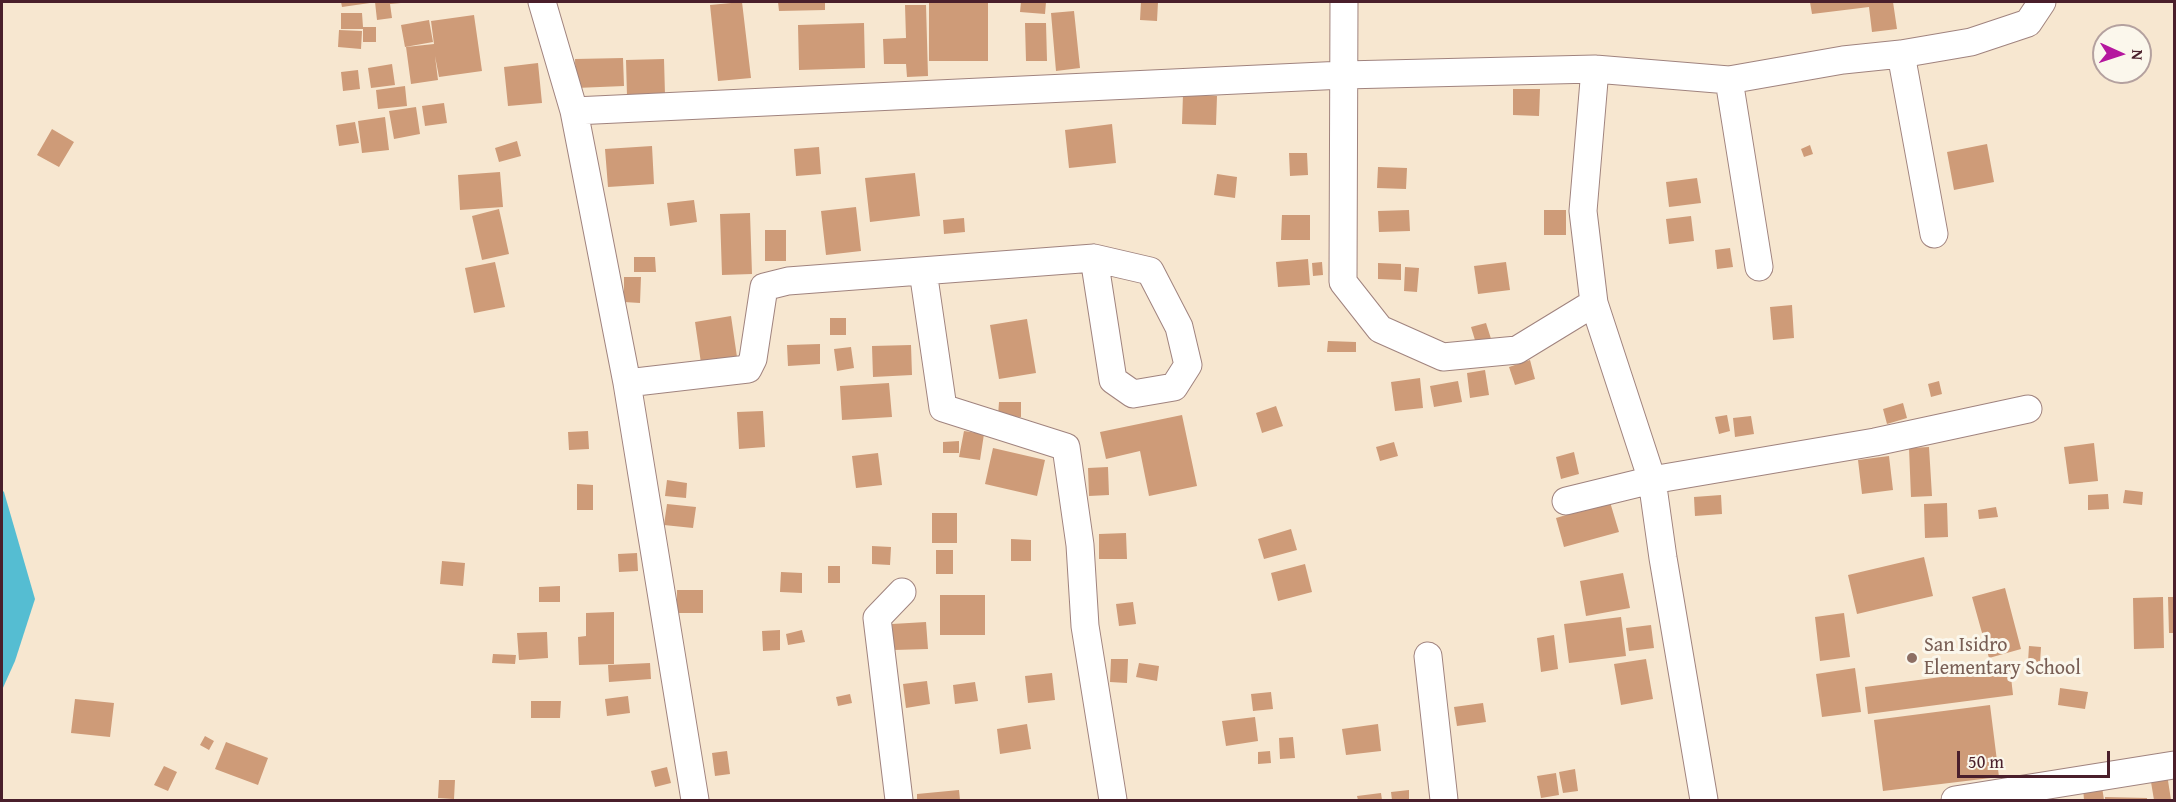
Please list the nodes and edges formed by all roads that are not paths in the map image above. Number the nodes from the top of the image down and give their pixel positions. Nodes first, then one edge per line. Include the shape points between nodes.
1 (542, 2) edge
2 (1344, 2) edge
3 (2042, 2) edge
4 (1901, 54) junction
5 (1595, 69) junction
6 (1344, 75) junction
7 (1729, 80) junction
8 (574, 111) junction
9 (1934, 234) dead end
10 (1094, 258) junction
11 (1759, 267) dead end
12 (923, 271) junction
13 (1594, 303) junction
14 (627, 383) junction
15 (2028, 409) dead end
16 (1652, 480) junction
17 (1566, 501) dead end
18 (902, 591) dead end
19 (1428, 656) dead end
20 (2175, 765) edge
21 (695, 801) edge
22 (899, 801) edge
23 (1113, 801) edge
24 (1444, 801) edge
25 (1704, 801) edge
26 (1955, 801) edge

1 - 8 street
2 - 6 street
3 - 4 street via 2028,23 1971,42
4 - 7 street
4 - 9 street
5 - 6 street
5 - 7 street
5 - 13 street via 1583,211
6 - 8 street
6 - 13 street via 1343,282 1380,329 1443,357 1517,350
7 - 11 street
8 - 14 street
10 - 10 street via 1113,380 1133,394 1174,387 1188,365 1179,327 1150,271
10 - 12 street
12 - 14 street via 788,281 764,287 748,369
12 - 23 street via 943,408 1066,447 1080,545 1085,627
13 - 16 street
14 - 21 street
15 - 16 street via 1875,442
16 - 17 street
16 - 25 street
18 - 22 street via 877,618
19 - 24 street
20 - 26 street

